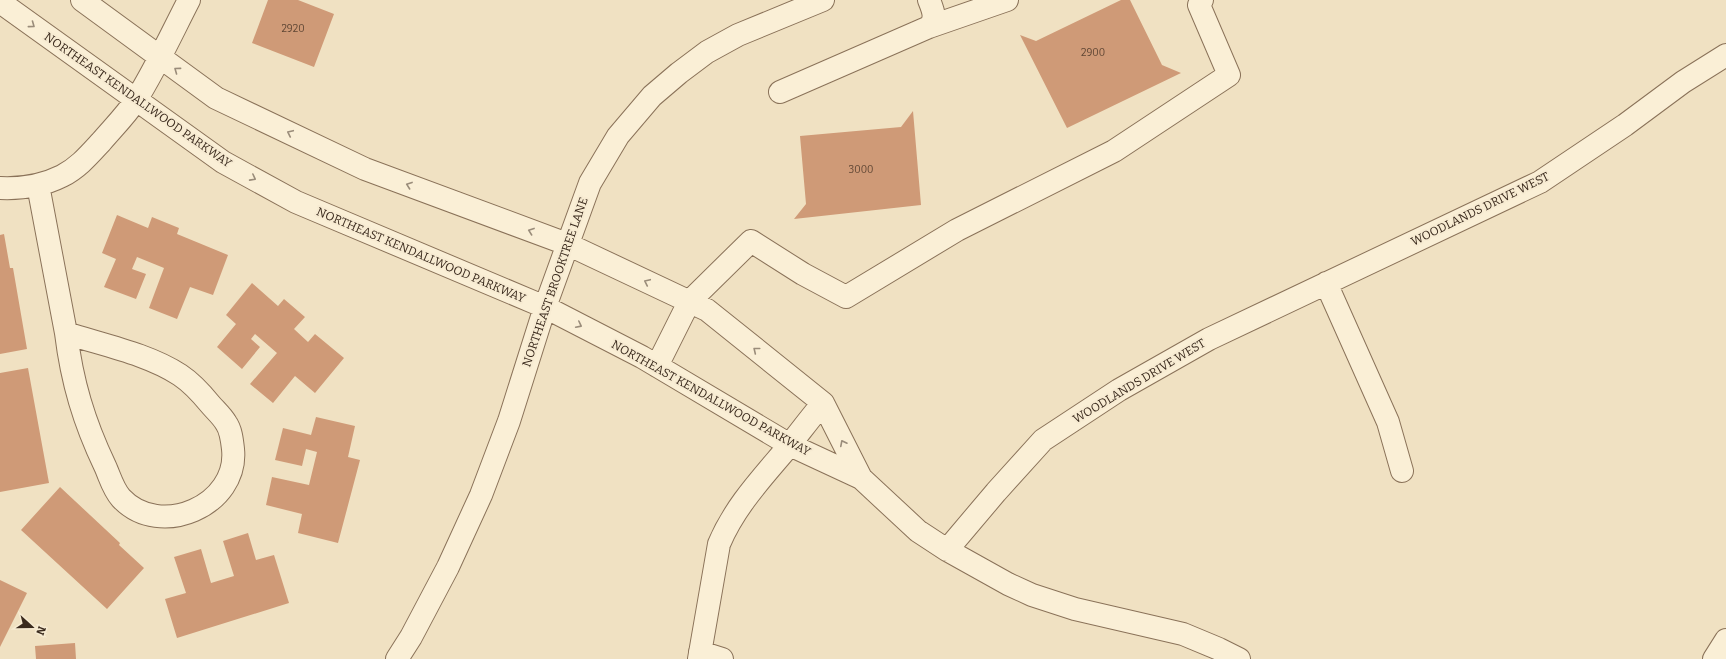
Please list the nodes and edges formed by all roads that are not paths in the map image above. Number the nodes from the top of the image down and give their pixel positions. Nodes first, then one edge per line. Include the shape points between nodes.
1 (82, 0) edge
2 (189, 0) edge
3 (823, 0) edge
4 (929, 0) edge
5 (1007, 0) edge
6 (1202, 0) edge
7 (0, 2) edge
8 (928, 27) junction
9 (1726, 55) edge
10 (155, 66) junction
11 (780, 92) dead end
12 (136, 100) junction
13 (38, 185) junction
14 (0, 188) edge
15 (567, 244) junction
16 (1326, 284) junction
17 (689, 302) junction
18 (545, 307) junction
19 (66, 333) junction
20 (657, 366) junction
21 (823, 403) junction
22 (790, 445) junction
23 (1402, 471) dead end
24 (861, 478) junction
25 (947, 550) junction
26 (1726, 640) edge
27 (699, 656) edge
28 (397, 659) edge
29 (722, 659) edge
30 (1239, 659) edge
31 (1714, 659) edge

1 - 10 street, NORTHEAST KENDALLWOOD PARKWAY
2 - 10 street
3 - 15 street, NORTHEAST BROOKTREE LANE via 738,35 707,52 652,96 618,136 590,183
4 - 8 street via 934,18
5 - 8 street
6 - 17 street via 1199,5 1229,75 1114,151 957,230 846,297 803,274 751,240
7 -> 12 street, NORTHEAST KENDALLWOOD PARKWAY
8 - 11 street
9 - 16 street, WOODLANDS DRIVE WEST via 1540,182
10 - 12 street
15 -> 10 street, NORTHEAST KENDALLWOOD PARKWAY via 365,169
12 - 13 street via 90,155 63,176
12 -> 18 street, NORTHEAST KENDALLWOOD PARKWAY via 223,162 296,202
13 - 14 street via 17,189
13 - 19 street
17 -> 15 street, NORTHEAST KENDALLWOOD PARKWAY
15 - 18 street, NORTHEAST BROOKTREE LANE
16 - 23 street via 1388,422
16 - 25 street, WOODLANDS DRIVE WEST via 1209,339 1119,390 1043,440
17 - 20 street
21 -> 17 street, NORTHEAST KENDALLWOOD PARKWAY via 706,310
18 -> 20 street, NORTHEAST KENDALLWOOD PARKWAY
18 - 28 street, NORTHEAST BROOKTREE LANE via 509,420 481,495 448,567
19 - 19 street via 71,368 84,418 112,484 121,498 135,509 167,518 184,515 213,500 224,487 231,472 234,455 232,439 226,423 194,386 169,368 152,360
20 - 22 street, NORTHEAST KENDALLWOOD PARKWAY
21 - 22 street
24 -> 21 street, NORTHEAST KENDALLWOOD PARKWAY
22 - 24 street, NORTHEAST KENDALLWOOD PARKWAY
22 - 27 street via 744,498 719,544
24 - 25 street, NORTHEAST KENDALLWOOD PARKWAY via 918,530
25 - 30 street, NORTHEAST KENDALLWOOD PARKWAY via 1032,595 1075,609 1183,634
26 - 31 street
27 - 29 street

